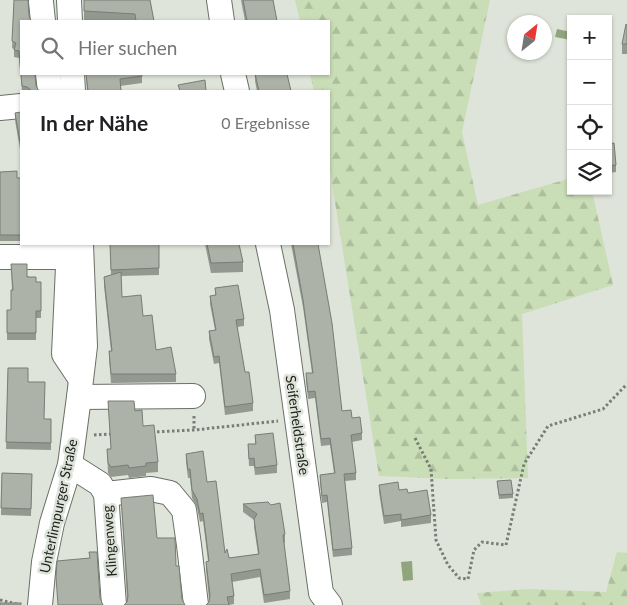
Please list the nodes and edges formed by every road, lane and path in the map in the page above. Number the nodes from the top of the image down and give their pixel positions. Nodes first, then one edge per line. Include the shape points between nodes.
1 (69, 0) edge
2 (219, 0) edge
3 (70, 20) edge
4 (222, 20) edge
5 (48, 75) edge
6 (72, 75) edge
7 (233, 75) edge
8 (50, 90) edge
9 (73, 90) edge
10 (237, 90) edge
11 (20, 106) edge
12 (0, 108) edge
13 (268, 245) edge
14 (72, 248) edge
15 (0, 257) edge
16 (627, 384) edge
17 (80, 387) junction
18 (193, 396) dead end
19 (297, 419) junction
20 (148, 432) edge
21 (120, 434) edge
22 (74, 436) junction
23 (415, 438) dead end
24 (70, 464) junction
25 (106, 494) junction
26 (0, 600) edge
27 (22, 605) edge
28 (40, 605) edge
29 (114, 605) edge
30 (196, 605) edge
31 (330, 605) edge

1 - 3 street
2 - 4 street
5 - 8 street
6 - 9 street
7 - 10 street
11 - 12 street
13 - 19 street, Seiferheldstraße via 282,310
14 - 15 street, Unterlimpurger Straße
14 - 17 street, Unterlimpurger Straße via 85,346
16 - 23 path via 603,409 548,426 524,464 506,545 482,542 474,550 468,579 459,578 448,565 436,540 430,469
17 - 18 street
17 - 22 street, Unterlimpurger Straße
19 - 20 path
19 - 31 street, Seiferheldstraße via 321,593
21 - 22 path
22 - 24 street, Unterlimpurger Straße
24 - 25 street, Klingenweg via 100,484
24 - 28 street, Unterlimpurger Straße via 52,523
25 - 29 street, Klingenweg
25 - 30 street via 151,489 170,493 184,510
26 - 27 path

